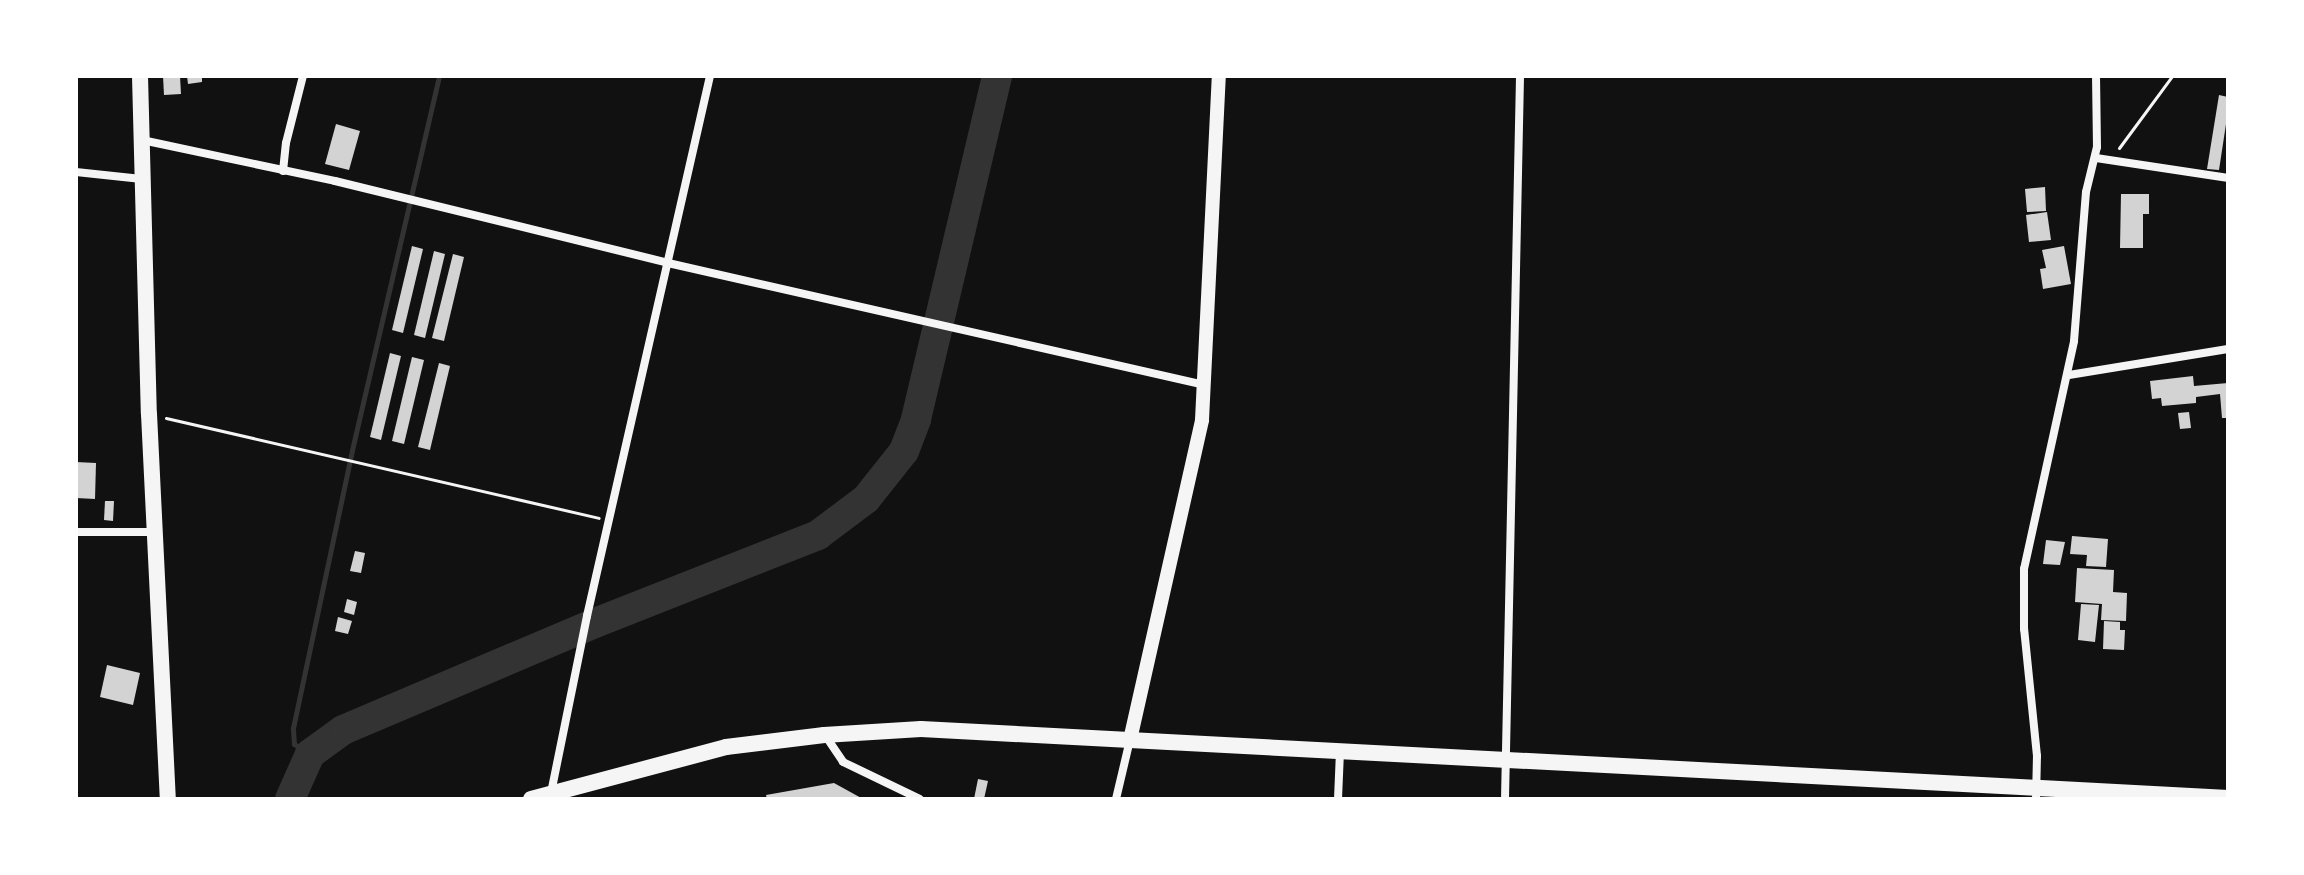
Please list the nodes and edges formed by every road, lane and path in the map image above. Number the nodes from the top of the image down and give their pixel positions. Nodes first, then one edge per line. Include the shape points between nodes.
1 (140, 76) edge
2 (303, 76) edge
3 (710, 76) edge
4 (1219, 76) edge
5 (1520, 76) edge
6 (2096, 76) edge
7 (2172, 76) edge
8 (141, 140) junction
9 (2096, 158) junction
10 (2110, 160) junction
11 (283, 171) junction
12 (76, 172) edge
13 (2228, 178) edge
14 (143, 179) junction
15 (668, 263) junction
16 (2228, 349) edge
17 (2069, 375) junction
18 (1206, 385) junction
19 (149, 414) junction
20 (609, 524) junction
21 (76, 532) edge
22 (154, 532) junction
23 (824, 735) junction
24 (1130, 740) junction
25 (1340, 752) junction
26 (1505, 760) junction
27 (2036, 793) edge
28 (551, 794) junction
29 (2161, 796) edge
30 (2228, 798) edge
31 (168, 799) edge
32 (531, 799) edge
33 (920, 799) edge
34 (1116, 799) edge
35 (1338, 799) edge
36 (1505, 799) edge

1 - 8 main road
2 - 11 street
3 - 15 street
4 - 18 street
5 - 26 street
6 - 9 street
7 - 10 path
8 - 11 street
8 - 14 main road
9 - 10 street
9 - 17 street via 2086,192
10 - 13 street
11 - 15 street
12 - 14 street
14 - 19 main road
15 - 18 street
15 - 20 street
16 - 17 street
17 - 27 street via 2024,569
18 - 24 street via 1198,446
19 - 20 path
19 - 22 main road
20 - 28 street
21 - 22 street
22 - 31 main road
23 - 24 main road via 935,729
23 - 28 main road via 726,747
23 - 33 street via 843,762
24 - 25 main road
24 - 34 street
25 - 26 main road
25 - 35 street
26 - 27 main road
26 - 36 street
27 - 29 main road
28 - 32 main road
29 - 30 main road

